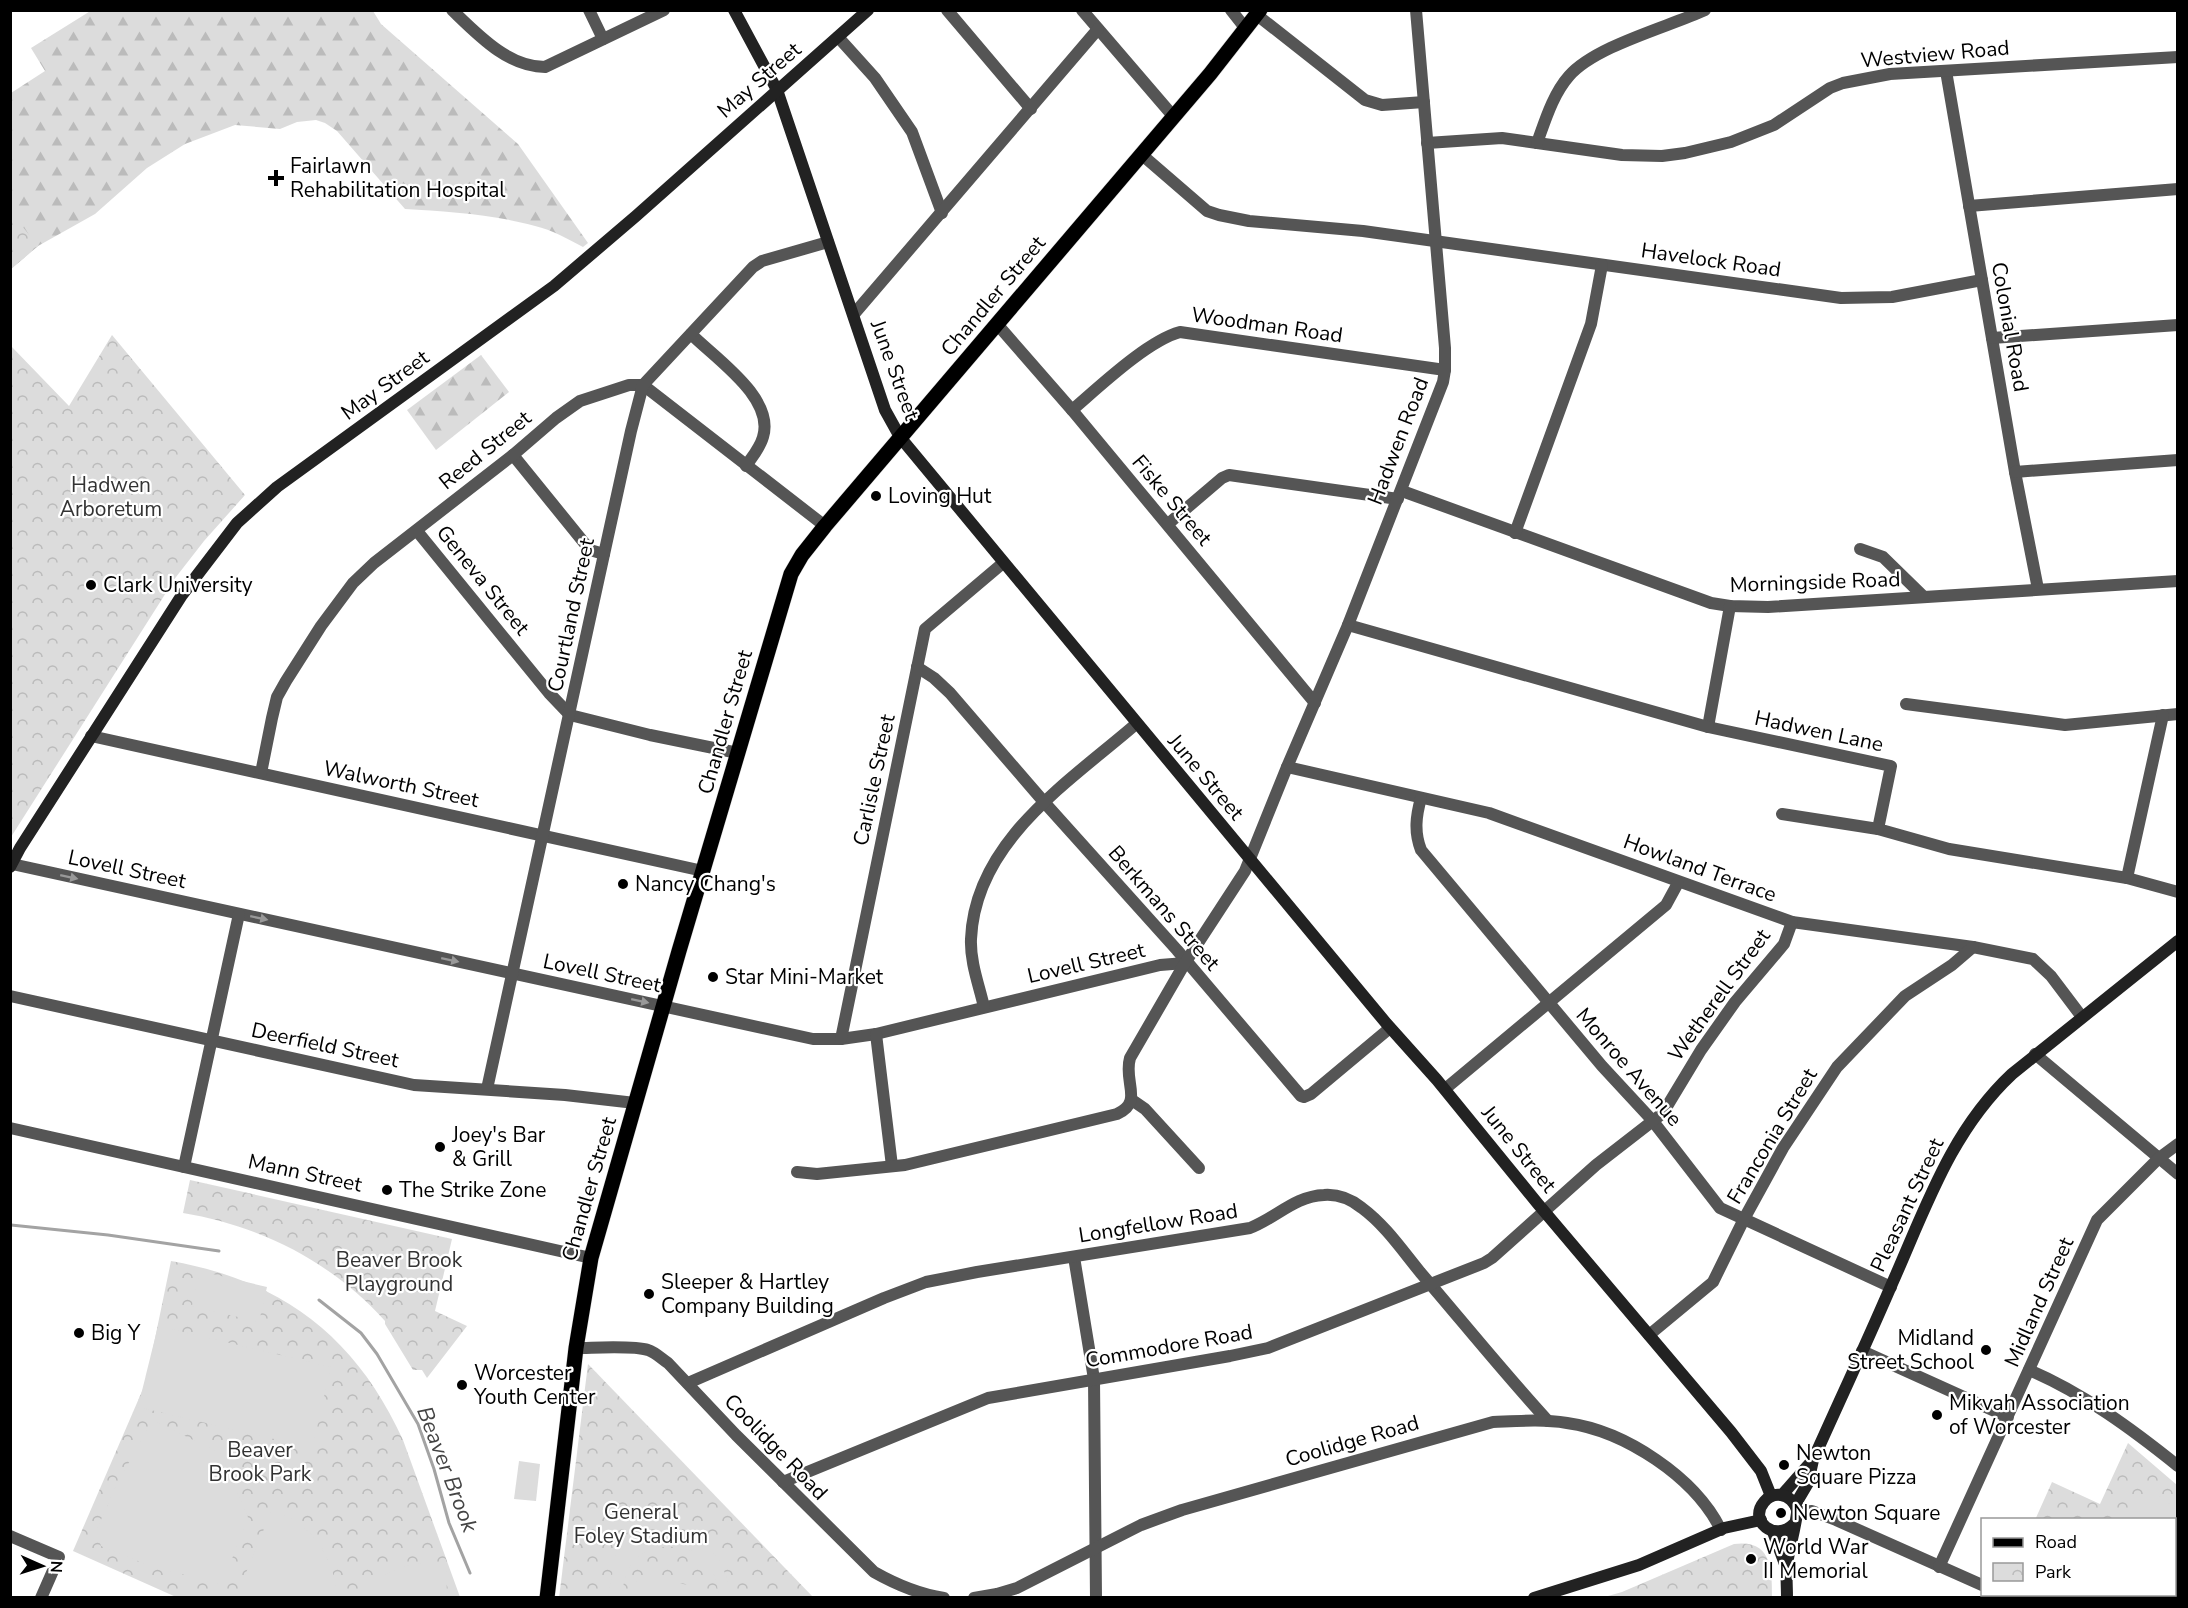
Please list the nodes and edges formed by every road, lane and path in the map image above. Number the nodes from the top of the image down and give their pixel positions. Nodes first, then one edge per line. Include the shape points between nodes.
1 (452, 10) edge
2 (589, 10) edge
3 (664, 10) edge
4 (734, 10) edge
5 (868, 10) edge
6 (947, 10) edge
7 (1082, 10) edge
8 (1231, 10) edge
9 (1416, 10) edge
10 (1706, 10) edge
11 (1259, 13) edge
12 (1098, 29) junction
13 (1246, 29) junction
14 (838, 37) junction
15 (603, 39) junction
16 (2178, 57) edge
17 (1946, 71) junction
18 (777, 90) junction
19 (1424, 102) junction
20 (1031, 109) junction
21 (1173, 116) junction
22 (1537, 142) junction
23 (1427, 143) junction
24 (1141, 154) junction
25 (2178, 189) edge
26 (1969, 206) junction
27 (942, 213) junction
28 (1434, 241) junction
29 (828, 242) junction
30 (1602, 265) junction
31 (1982, 280) junction
32 (854, 314) junction
33 (997, 324) junction
34 (2178, 325) edge
35 (691, 334) junction
36 (1992, 338) junction
37 (1445, 370) junction
38 (643, 385) junction
39 (1072, 410) junction
40 (900, 437) junction
41 (513, 454) junction
42 (2178, 460) edge
43 (746, 466) junction
44 (2015, 472) junction
45 (1400, 495) junction
46 (1168, 524) junction
47 (825, 526) junction
48 (417, 531) junction
49 (1515, 532) junction
50 (1860, 549) dead end
51 (604, 554) junction
52 (1003, 562) junction
53 (2178, 580) edge
54 (2038, 590) junction
55 (1924, 597) junction
56 (1730, 606) junction
57 (1348, 625) junction
58 (917, 667) junction
59 (1315, 703) junction
60 (1906, 705) dead end
61 (2178, 714) edge
62 (2163, 715) junction
63 (570, 716) junction
64 (1136, 724) junction
65 (1708, 727) junction
66 (91, 736) junction
67 (738, 753) junction
68 (1287, 766) junction
69 (261, 773) junction
70 (1421, 798) junction
71 (1044, 802) junction
72 (1782, 814) dead end
73 (1878, 829) junction
74 (542, 835) junction
75 (1249, 858) junction
76 (11, 865) edge
77 (703, 871) junction
78 (2127, 878) junction
79 (1678, 883) junction
80 (2178, 892) edge
81 (239, 914) junction
82 (1792, 922) junction
83 (2178, 941) edge
84 (1973, 947) junction
85 (1185, 963) junction
86 (512, 973) junction
87 (10, 996) edge
88 (1548, 1003) junction
89 (664, 1006) junction
90 (984, 1006) junction
91 (2082, 1017) junction
92 (1390, 1028) junction
93 (876, 1034) junction
94 (841, 1039) junction
95 (212, 1041) junction
96 (2035, 1054) junction
97 (487, 1089) junction
98 (1445, 1089) junction
99 (1132, 1100) junction
100 (635, 1103) junction
101 (1652, 1120) junction
102 (10, 1128) edge
103 (2178, 1143) edge
104 (2159, 1158) junction
105 (892, 1166) junction
106 (184, 1167) junction
107 (1199, 1168) dead end
108 (796, 1172) dead end
109 (2178, 1174) edge
110 (1545, 1211) junction
111 (1744, 1219) junction
112 (1074, 1257) junction
113 (591, 1258) junction
114 (1431, 1284) junction
115 (1891, 1287) junction
116 (1649, 1335) junction
117 (576, 1348) junction
118 (1862, 1351) junction
119 (2029, 1370) junction
120 (1094, 1379) junction
121 (688, 1383) junction
122 (2008, 1417) junction
123 (1548, 1421) junction
124 (1813, 1460) junction
125 (2178, 1466) edge
126 (783, 1482) junction
127 (1777, 1496) junction
128 (1796, 1514) junction
129 (1761, 1521) junction
130 (1721, 1530) junction
131 (1773, 1532) junction
132 (10, 1536) edge
133 (1096, 1548) junction
134 (1939, 1567) junction
135 (1786, 1568) junction
136 (1981, 1584) edge
137 (1009, 1594) edge
138 (41, 1598) edge
139 (547, 1598) edge
140 (944, 1598) edge
141 (975, 1598) edge
142 (1096, 1598) edge
143 (1534, 1598) edge
144 (1787, 1598) edge

1 - 15 street via 507,57 532,67 552,65
2 - 15 street
3 - 15 street
4 - 18 street, June Street
5 - 14 street, May Street
6 - 20 street
7 - 12 street
8 - 13 street
9 - 19 street, Hadwen Road
10 - 22 street via 1582,63 1567,78
11 - 13 main road, Chandler Street
11 - 19 street via 1365,99 1382,105
12 - 20 street
12 - 21 street
13 - 21 main road, Chandler Street
14 - 18 street, May Street
14 - 27 street via 875,78 912,132
16 - 17 street, Westview Road
17 - 22 street, Westview Road via 1890,74 1843,83 1774,125 1699,151 1631,156
17 - 26 street, Colonial Road
18 - 29 street, June Street
18 - 66 street, May Street via 554,285 247,513 182,595
19 - 23 street, Hadwen Road
20 - 27 street
21 - 24 main road, Chandler Street
22 - 23 street, Westview Road via 1489,138
23 - 28 street, Hadwen Road
24 - 28 street, Havelock Road via 1194,202 1219,215
24 - 33 main road, Chandler Street
25 - 26 street
26 - 31 street, Colonial Road
27 - 32 street
28 - 30 street, Havelock Road
28 - 37 street, Hadwen Road
29 - 32 street, June Street
29 - 35 street via 753,267
30 - 31 street, Havelock Road via 1857,299 1892,297
30 - 49 street via 1591,324
31 - 36 street, Colonial Road
32 - 40 street, June Street via 885,410
33 - 39 street, Fiske Street
33 - 40 main road, Chandler Street
34 - 36 street
35 - 38 street
35 - 43 street via 757,399 765,422 764,436
36 - 44 street, Colonial Road
37 - 39 street, Woodman Road via 1180,332 1152,345
37 - 45 street, Hadwen Road
38 - 41 street, Reed Street via 630,385 580,401
38 - 43 street
38 - 51 street, Courtland Street
39 - 46 street, Fiske Street
40 - 47 main road, Chandler Street
40 - 52 street, June Street
41 - 48 street, Reed Street
41 - 51 street via 590,550
42 - 44 street
43 - 47 street
44 - 54 street, Colonial Road
45 - 46 street, Morningside Road via 1229,475
45 - 49 street, Morningside Road
45 - 57 street, Hadwen Road
46 - 59 street, Fiske Street
47 - 67 main road, Chandler Street via 791,574
48 - 63 street, Geneva Street
48 - 69 street, Reed Street via 353,583 302,656 277,697
49 - 56 street, Morningside Road via 1711,603
50 - 55 street via 1883,557
51 - 63 street, Courtland Street
52 - 58 street, Carlisle Street via 925,629
52 - 64 street, June Street
53 - 54 street, Morningside Road
54 - 55 street, Morningside Road
55 - 56 street, Morningside Road
56 - 65 street
57 - 59 street, Hadwen Road
57 - 65 street
58 - 71 street, Berkmans Street via 950,693
58 - 94 street, Carlisle Street
59 - 68 street, Hadwen Road
60 - 62 street via 2065,725
61 - 62 street
62 - 78 street
63 - 67 street
63 - 74 street, Courtland Street
64 - 71 street
64 - 75 street, June Street
65 - 73 street, Hadwen Lane via 1891,766
66 - 69 street, Walworth Street
66 - 76 street, May Street
67 - 77 main road, Chandler Street
68 - 70 street, Howland Terrace
68 - 75 street, Hadwen Road
69 - 74 street, Walworth Street
70 - 79 street, Howland Terrace via 1499,816
70 - 88 street, Monroe Avenue via 1416,826 1421,850
71 - 85 street, Berkmans Street
71 - 90 street via 999,854 978,898 971,941
72 - 73 street
73 - 78 street via 1949,849
74 - 77 street, Walworth Street
74 - 86 street, Courtland Street
75 - 85 street, Hadwen Road via 1245,871
75 - 92 street, June Street
76 -> 81 street, Lovell Street
77 - 89 main road, Chandler Street
78 - 80 street
79 - 82 street, Howland Terrace
79 - 88 street via 1666,905
81 -> 86 street, Lovell Street
81 - 95 street
82 - 84 street, Howland Terrace
82 - 101 street, Wetherell Street via 1784,944 1735,1002 1663,1113
83 - 91 street, Pleasant Street
84 - 91 street, Howland Terrace via 2033,959
84 - 111 street, Franconia Street via 1905,996 1837,1067 1783,1148
85 - 90 street, Lovell Street via 1160,965
85 - 92 street, Berkmans Street via 1304,1097
85 - 99 street, Hadwen Road via 1130,1058
86 -> 89 street, Lovell Street
86 - 97 street, Courtland Street
87 - 95 street, Deerfield Street
88 - 98 street
88 - 101 street, Monroe Avenue
89 - 94 street, Lovell Street via 801,1037
89 - 100 main road, Chandler Street
90 - 93 street, Lovell Street
91 - 96 street, Pleasant Street
92 - 98 street, June Street
93 - 94 street, Lovell Street
93 - 105 street
95 - 97 street, Deerfield Street via 414,1085
95 - 106 street
96 - 104 street
96 - 115 street, Pleasant Street via 1996,1090 1959,1140 1938,1176
97 - 100 street, Deerfield Street
98 - 110 street, June Street
99 - 105 street via 1117,1114
99 - 107 street
100 - 113 main road, Chandler Street
101 - 110 street, Wetherell Street
101 - 111 street, Monroe Avenue via 1720,1208
102 - 106 street, Mann Street
103 - 104 street, Midland Street
104 - 109 street
104 - 119 street, Midland Street via 2097,1220
105 - 108 street via 817,1174
106 - 113 street, Mann Street
110 - 114 street, Commodore Road via 1484,1263
110 - 116 street, June Street
111 - 115 street, Monroe Avenue
111 - 116 street, Franconia Street via 1713,1282
112 - 114 street, Longfellow Road via 1250,1228 1268,1221 1296,1201 1325,1195 1349,1200 1364,1209
112 - 120 street
112 - 121 street, Longfellow Road via 926,1282
113 - 117 main road, Chandler Street
114 - 120 street, Commodore Road via 1268,1348
114 - 123 street, Longfellow Road
115 - 118 street, Pleasant Street
116 - 127 street, June Street via 1731,1432
117 - 121 street, Coolidge Road via 649,1350
117 - 139 main road, Chandler Street
118 - 122 street
118 - 124 street, Pleasant Street
119 - 122 street, Midland Street
119 - 125 street via 2077,1394
120 - 126 street, Commodore Road via 988,1398
120 - 133 street
121 - 126 street, Coolidge Road
122 - 134 street, Midland Street
123 - 130 street, Coolidge Road via 1597,1431 1656,1459 1696,1493
123 - 133 street, Coolidge Road via 1493,1422 1457,1431 1182,1510
124 - 127 street, Pleasant Street
124 - 128 street, Pleasant Street
126 - 140 street, Coolidge Road via 874,1572 897,1585
127 - 128 street via 1792,1500
127 - 129 street via 1762,1504
128 - 131 street via 1788,1530
128 - 134 street via 1812,1511
128 - 135 street, Pleasant Street
129 - 130 street
129 - 131 street
130 - 143 street via 1639,1565
131 - 135 street
132 - 138 street via 59,1557
133 - 137 street, Coolidge Road
133 - 142 street
134 - 136 street
135 - 144 street
137 - 141 street, Coolidge Road

